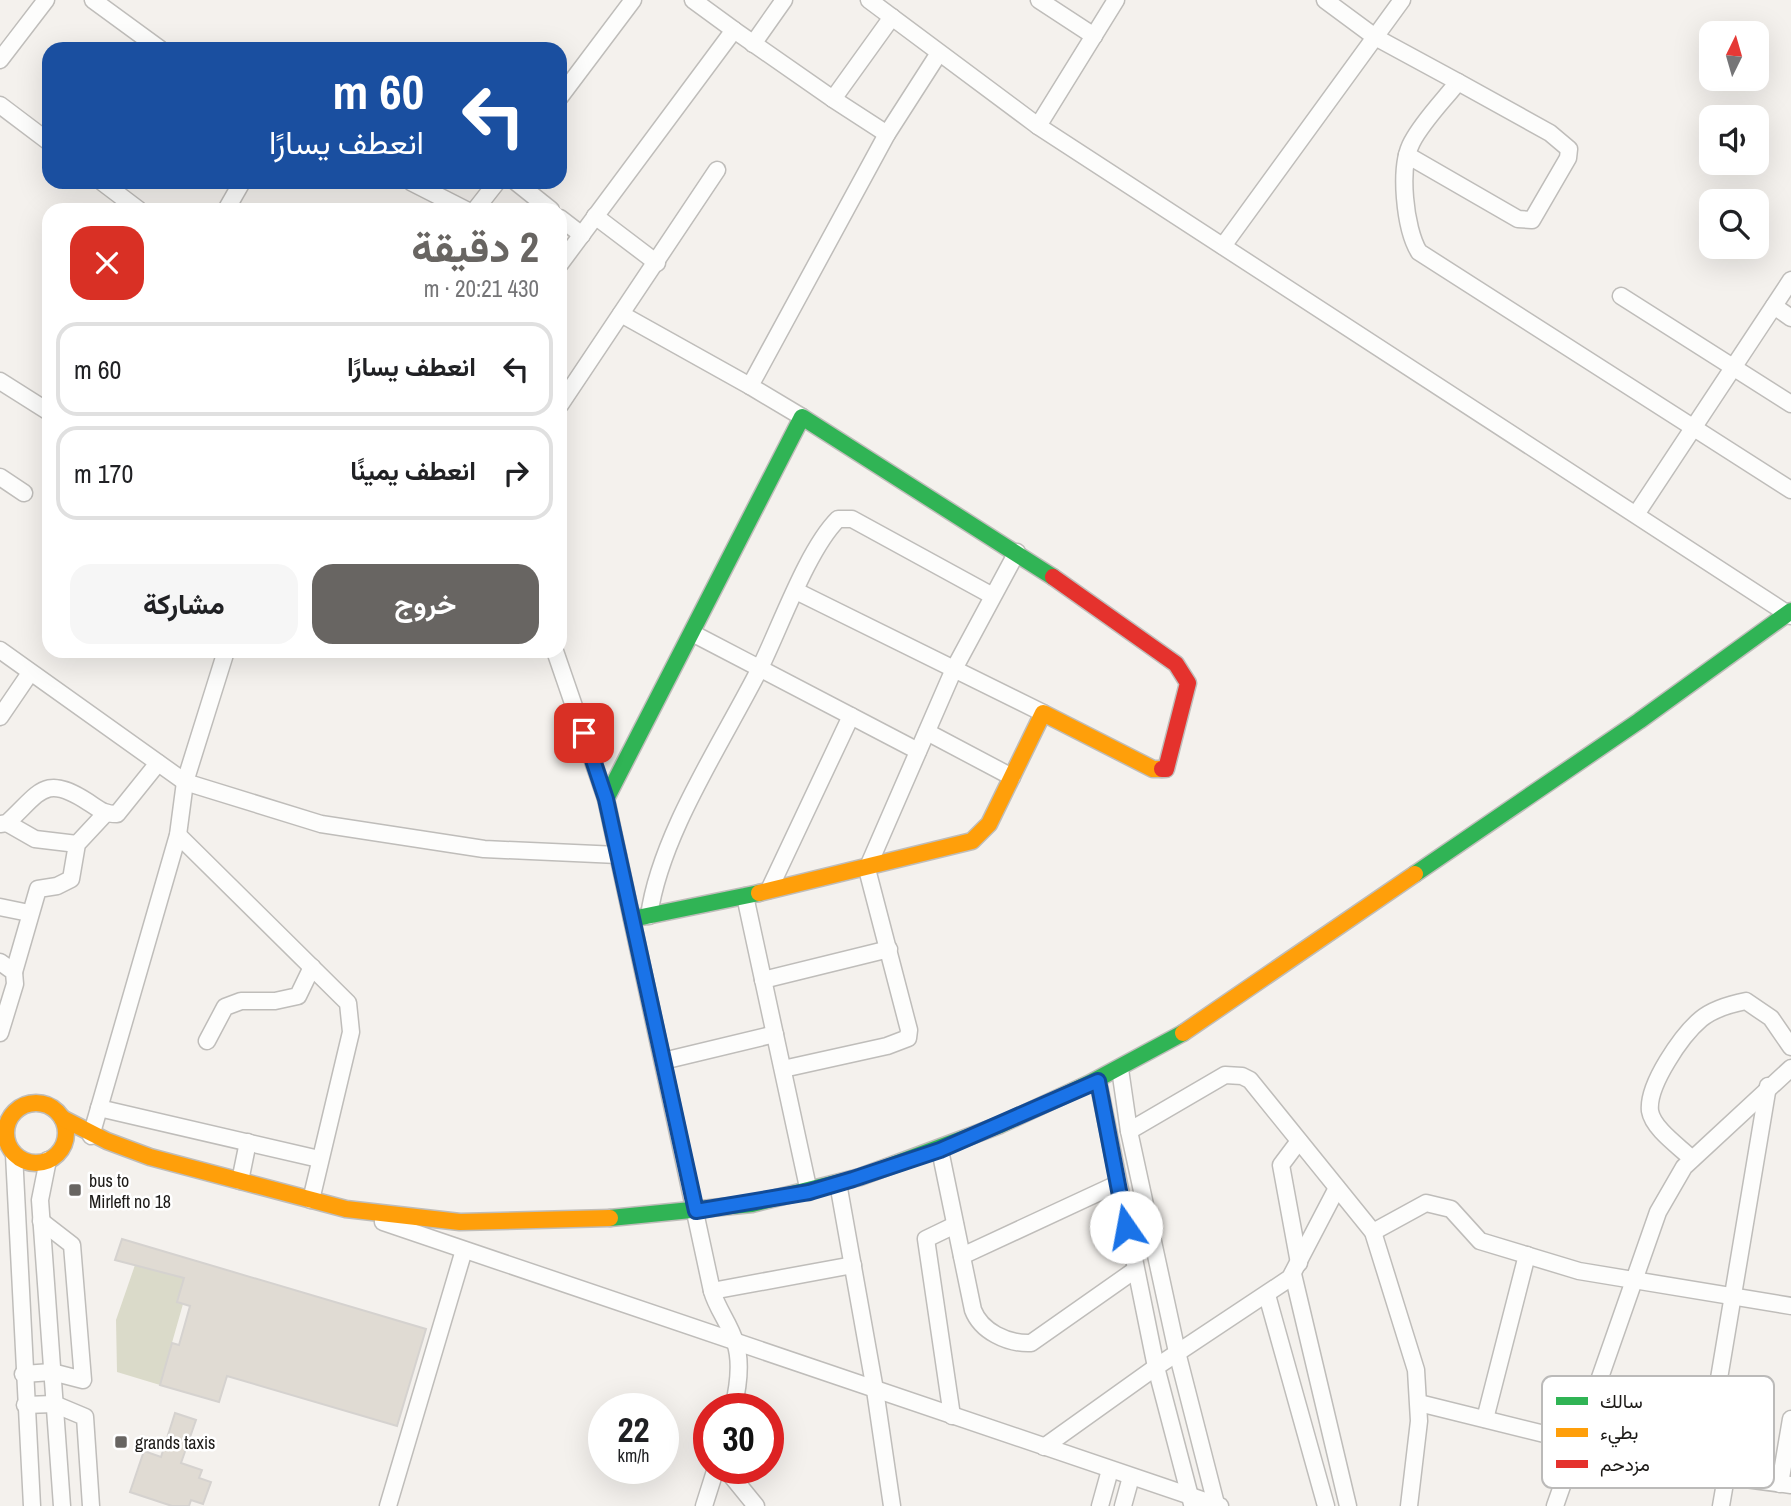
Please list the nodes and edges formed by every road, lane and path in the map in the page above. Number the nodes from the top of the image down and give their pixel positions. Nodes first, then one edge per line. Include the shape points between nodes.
1 (46, 0) edge
2 (93, 0) edge
3 (633, 0) edge
4 (693, 0) edge
5 (784, 0) edge
6 (869, 0) edge
7 (1039, 0) edge
8 (1116, 0) edge
9 (1325, 0) edge
10 (1402, 0) edge
11 (892, 17) junction
12 (734, 30) junction
13 (1094, 36) junction
14 (1375, 37) junction
15 (144, 42) edge
16 (753, 44) junction
17 (939, 53) junction
18 (0, 60) edge
19 (1458, 82) junction
20 (567, 88) edge
21 (833, 99) junction
22 (0, 105) edge
23 (1038, 126) junction
24 (887, 134) junction
25 (42, 137) edge
26 (1407, 155) junction
27 (717, 170) dead end
28 (111, 189) edge
29 (425, 189) edge
30 (492, 189) edge
31 (525, 189) edge
32 (130, 203) edge
33 (452, 203) edge
34 (480, 203) edge
35 (542, 203) edge
36 (595, 216) junction
37 (567, 223) edge
38 (582, 235) junction
39 (1223, 246) junction
40 (567, 255) edge
41 (657, 263) junction
42 (1791, 280) edge
43 (1621, 296) dead end
44 (1774, 306) junction
45 (621, 314) junction
46 (1791, 318) edge
47 (1734, 366) junction
48 (0, 381) edge
49 (750, 386) junction
50 (567, 395) edge
51 (1791, 404) edge
52 (42, 408) edge
53 (802, 417) junction
54 (1695, 428) junction
55 (0, 477) edge
56 (1791, 490) edge
57 (24, 493) dead end
58 (1637, 513) junction
59 (1017, 552) junction
60 (796, 590) junction
61 (991, 595) junction
62 (1790, 613) edge
63 (692, 633) junction
64 (0, 650) edge
65 (224, 658) edge
66 (557, 658) edge
67 (760, 668) junction
68 (954, 669) junction
69 (30, 673) junction
70 (1043, 713) junction
71 (851, 716) junction
72 (0, 717) edge
73 (927, 732) junction
74 (918, 751) junction
75 (158, 763) junction
76 (1012, 777) junction
77 (185, 782) junction
78 (606, 799) junction
79 (105, 814) junction
80 (4, 824) edge
81 (178, 835) junction
82 (77, 844) junction
83 (618, 855) junction
84 (867, 869) junction
85 (769, 890) junction
86 (745, 896) junction
87 (0, 906) edge
88 (29, 913) junction
89 (649, 916) junction
90 (632, 919) junction
91 (889, 949) junction
92 (0, 962) edge
93 (312, 967) junction
94 (14, 972) junction
95 (763, 980) junction
96 (0, 1033) edge
97 (775, 1034) junction
98 (207, 1041) dead end
99 (1791, 1047) edge
100 (663, 1061) junction
101 (1791, 1068) edge
102 (783, 1069) junction
103 (1120, 1069) junction
104 (1098, 1081) junction
105 (1768, 1086) junction
106 (0, 1103) edge
107 (23, 1105) junction
108 (99, 1108) junction
109 (62, 1118) junction
110 (1129, 1131) junction
111 (1299, 1141) junction
112 (248, 1142) junction
113 (8, 1147) edge
114 (84, 1147) junction
115 (940, 1150) junction
116 (51, 1158) junction
117 (319, 1159) junction
118 (1692, 1159) junction
119 (240, 1181) junction
120 (838, 1183) junction
121 (1117, 1184) junction
122 (1337, 1188) junction
123 (809, 1192) junction
124 (311, 1200) junction
125 (344, 1209) junction
126 (696, 1211) junction
127 (41, 1221) junction
128 (956, 1225) junction
129 (1373, 1232) junction
130 (464, 1250) junction
131 (962, 1255) junction
132 (1527, 1255) junction
133 (853, 1265) junction
134 (1296, 1268) junction
135 (1135, 1270) junction
136 (1634, 1282) junction
137 (712, 1291) junction
138 (1267, 1295) junction
139 (1733, 1297) junction
140 (1791, 1306) edge
141 (735, 1342) junction
142 (1177, 1352) junction
143 (1156, 1367) junction
144 (52, 1372) junction
145 (23, 1374) junction
146 (1600, 1376) edge
147 (1720, 1376) edge
148 (875, 1390) junction
149 (736, 1393) edge
150 (1419, 1403) junction
151 (54, 1404) junction
152 (24, 1405) junction
153 (952, 1416) junction
154 (1485, 1419) junction
155 (1791, 1419) edge
156 (1542, 1438) edge
157 (1044, 1447) junction
158 (1110, 1470) junction
159 (1131, 1477) junction
160 (711, 1484) edge
161 (738, 1484) edge
162 (1786, 1485) edge
163 (1561, 1488) edge
164 (1724, 1488) edge
165 (1192, 1501) edge
166 (1218, 1505) edge
167 (32, 1506) edge
168 (62, 1506) edge
169 (91, 1506) edge
170 (388, 1506) edge
171 (704, 1506) edge
172 (756, 1506) edge
173 (892, 1506) edge
174 (1100, 1506) edge
175 (1123, 1506) edge
176 (1326, 1506) edge
177 (1348, 1506) edge
178 (1409, 1506) edge
179 (1555, 1506) edge
180 (1721, 1506) edge

1 - 18 street
2 - 15 street
3 - 20 street
4 - 12 street
5 - 16 street
6 - 11 street
7 - 13 street
8 - 13 street
9 - 14 street
10 - 14 street
11 - 17 street
11 - 21 street
12 - 16 street
12 - 36 street
13 - 23 street
14 - 19 street
14 - 39 street
16 - 21 street
17 - 23 street
17 - 24 street
19 - 26 street
19 - 26 street via 1567,145 1568,158 1536,215 1528,222 1518,219
21 - 24 street
22 - 25 street
23 - 39 street
24 - 49 street
26 - 54 street via 1408,224 1419,253
27 - 41 street
28 - 32 street
29 - 33 street
30 - 34 street
31 - 35 street
36 - 38 street
36 - 41 street
37 - 38 street
38 - 40 street
39 - 58 street
41 - 45 street
42 - 44 street
43 - 47 street
44 - 46 street
44 - 47 street
45 - 49 street
45 - 50 street
47 - 51 street
47 - 54 street
48 - 52 street
49 - 53 street
53 - 59 main road
53 - 63 main road
54 - 56 street
54 - 58 street
55 - 57 street
58 - 62 street
59 - 61 street
59 - 70 main road via 1176,664 1188,683 1168,766 1162,771
60 - 61 street via 829,529 841,517
60 - 67 street
60 - 68 street
61 - 68 street
62 - 103 main road via 1215,1013
63 - 67 street
63 - 78 main road
64 - 69 street
65 - 77 street
66 - 78 street
67 - 71 street
67 - 89 street via 657,870
68 - 70 street
68 - 73 street
69 - 72 street
69 - 75 street
70 - 76 main road
71 - 74 street
71 - 85 street
73 - 74 street
73 - 76 street
74 - 84 street
75 - 77 street
75 - 79 street via 117,814
76 - 84 main road via 989,824 972,841
77 - 81 street
77 - 83 street via 321,824 484,849
78 - 83 street
79 - 80 street via 61,786 46,788
79 - 82 street
80 - 82 street via 35,839
81 - 93 street
81 - 108 street
82 - 88 street via 71,879 38,889
83 - 90 street
84 - 85 main road
84 - 91 street
85 - 86 main road
86 - 89 main road
86 - 95 street
87 - 88 street
88 - 94 street
89 - 90 main road
90 - 100 street
91 - 95 street
91 - 102 street via 908,1038
92 - 94 street
93 - 98 street via 298,996 241,1001 225,1007
93 - 117 street via 348,1003 351,1016
94 - 96 street via 15,984
95 - 97 street
97 - 100 street
97 - 102 street
99 - 118 street via 1771,1017 1746,1001 1702,1018 1660,1072 1650,1111
100 - 126 street
101 - 105 street
102 - 123 street
103 - 104 main road
103 - 110 street
104 - 115 main road
104 - 121 street
105 - 118 street
105 - 139 street
106 - 107 main road
107 - 109 main road via 50,1106
107 - 113 main road via 6,1128
108 - 112 street
108 - 114 street
109 - 114 main road
109 - 116 main road via 64,1143
110 - 111 street via 1214,1080 1234,1074 1250,1080
110 - 142 street
111 - 122 street
111 - 134 street via 1280,1165
112 - 117 street
112 - 119 street
113 - 116 main road via 30,1162
113 - 145 street
114 - 116 main road
114 - 119 main road
115 - 120 main road
115 - 128 street
116 - 127 street via 40,1200
117 - 124 street
118 - 136 street via 1670,1186
119 - 124 main road
120 - 123 main road
120 - 133 street
121 - 131 street
121 - 135 street
122 - 129 street
122 - 134 street
123 - 126 main road
124 - 125 main road
125 - 126 main road via 519,1225
125 - 130 street
126 - 137 street
127 - 144 street
127 - 144 street via 72,1245 83,1380
128 - 131 street
128 - 153 street via 926,1238
129 - 132 street via 1426,1203 1451,1209 1480,1241
129 - 150 street via 1409,1342
130 - 141 street
130 - 170 street
131 - 135 street via 978,1322 1024,1343 1038,1340
132 - 136 street
132 - 154 street
133 - 137 street
133 - 148 street
134 - 138 street
134 - 177 street
135 - 143 street
136 - 139 street
136 - 146 street
137 - 141 street
138 - 142 street
138 - 176 street
139 - 140 street
139 - 147 street
141 - 148 street
141 - 149 street
142 - 143 street
142 - 166 street
143 - 157 street
143 - 165 street
144 - 145 street
144 - 151 street
145 - 152 street
148 - 153 street
148 - 173 street
150 - 154 street
150 - 178 street
151 - 152 street
151 - 168 street
151 - 169 street via 85,1417
152 - 167 street
153 - 157 street
154 - 156 street
155 - 162 street
157 - 158 street
158 - 159 street
158 - 174 street
159 - 165 street
159 - 175 street
160 - 171 street
161 - 172 street
163 - 179 street
164 - 180 street
165 - 166 street

